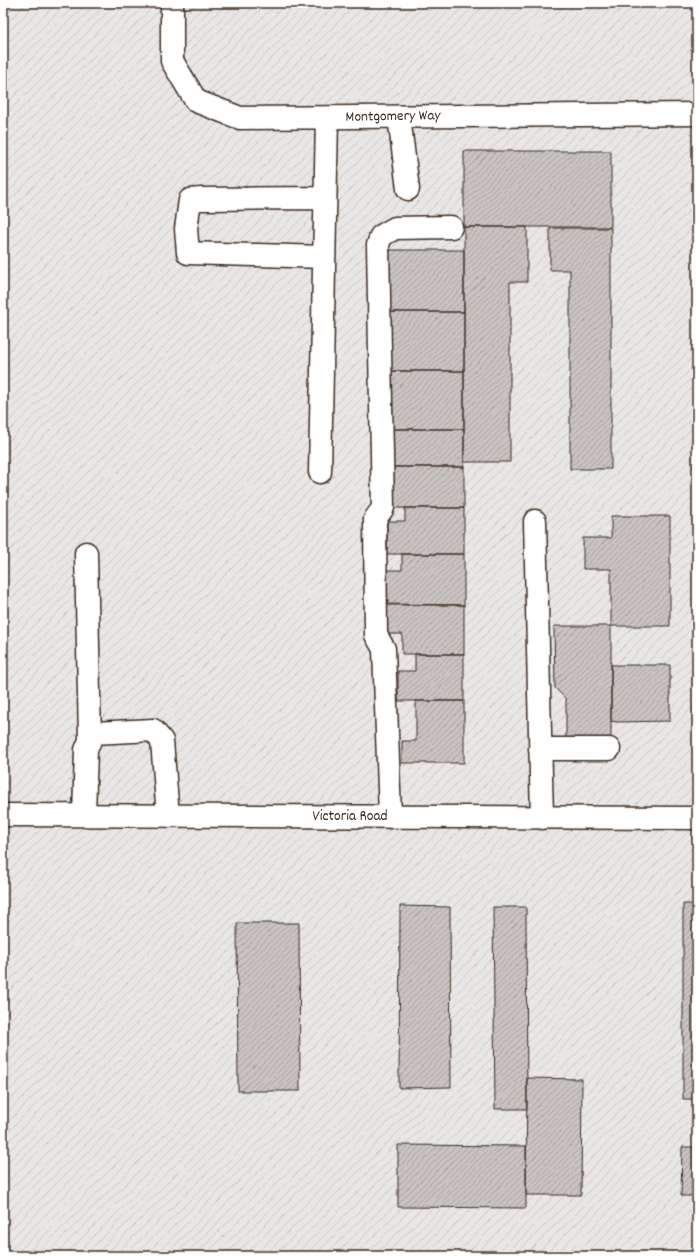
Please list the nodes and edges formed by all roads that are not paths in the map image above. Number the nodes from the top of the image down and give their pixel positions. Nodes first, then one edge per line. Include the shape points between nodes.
1 (172, 3) edge
2 (697, 114) edge
3 (399, 117) junction
4 (327, 118) junction
5 (408, 189) dead end
6 (325, 198) junction
7 (451, 227) dead end
8 (324, 257) junction
9 (320, 472) dead end
10 (535, 521) dead end
11 (86, 553) dead end
12 (90, 740) junction
13 (540, 748) junction
14 (609, 749) dead end
15 (3, 815) edge
16 (84, 816) junction
17 (168, 816) junction
18 (390, 817) junction
19 (542, 818) junction
20 (697, 818) edge

1 - 4 street, Montgomery Way via 172,61 196,100 240,118
2 - 3 street, Montgomery Way
3 - 4 street, Montgomery Way
3 - 5 street
4 - 6 street
6 - 8 street
6 - 8 street via 190,200 186,229 188,253
7 - 18 street via 395,228 381,236 378,245 383,508 375,519 376,635 384,649
8 - 9 street
10 - 13 street
11 - 12 street
12 - 16 street via 86,750
12 - 17 street via 93,733 153,730 162,741
13 - 14 street
13 - 19 street
15 - 16 street, Victoria Road
16 - 17 street, Victoria Road
17 - 18 street, Victoria Road
18 - 19 street, Victoria Road
19 - 20 street, Victoria Road

